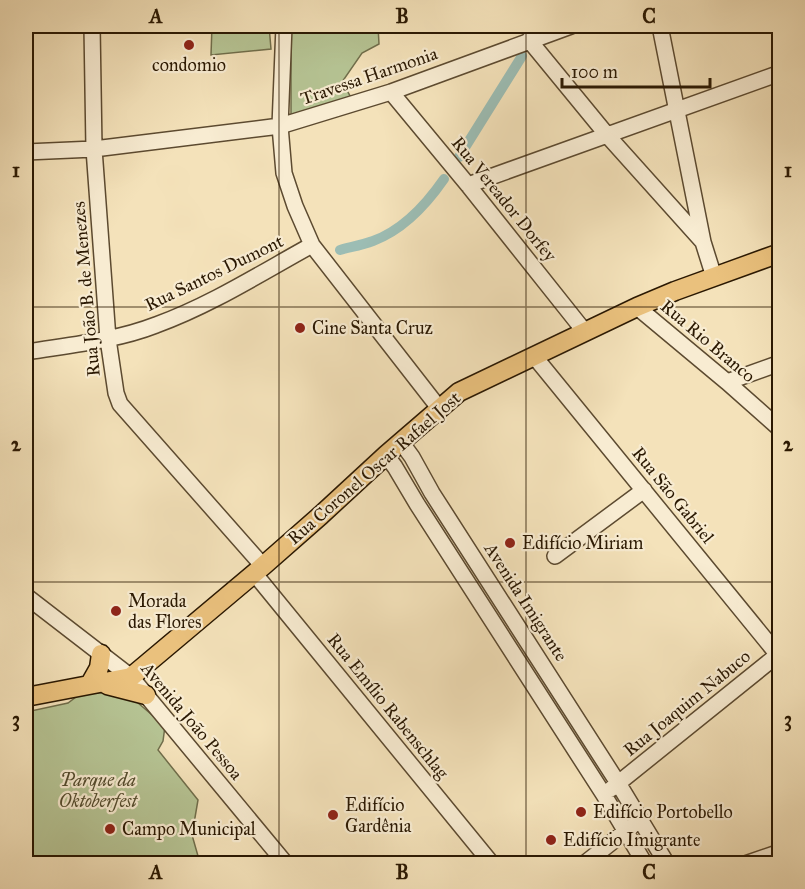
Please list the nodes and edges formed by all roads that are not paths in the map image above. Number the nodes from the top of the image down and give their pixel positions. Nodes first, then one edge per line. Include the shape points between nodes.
1 (92, 26) edge
2 (284, 26) edge
3 (571, 26) edge
4 (660, 26) edge
5 (529, 40) junction
6 (780, 73) edge
7 (391, 92) junction
8 (676, 110) junction
9 (280, 126) junction
10 (607, 135) junction
11 (94, 149) junction
12 (26, 152) edge
13 (468, 185) junction
14 (703, 242) junction
15 (312, 245) junction
16 (780, 253) edge
17 (714, 277) junction
18 (637, 307) junction
19 (585, 332) junction
20 (108, 339) junction
21 (26, 352) edge
22 (534, 356) junction
23 (780, 363) edge
24 (727, 382) junction
25 (439, 408) junction
26 (780, 429) edge
27 (401, 442) junction
28 (386, 454) junction
29 (644, 490) junction
30 (432, 493) junction
31 (417, 504) junction
32 (555, 556) dead end
33 (258, 570) junction
34 (26, 596) edge
35 (101, 654) junction
36 (779, 656) edge
37 (150, 660) junction
38 (131, 677) junction
39 (93, 684) junction
40 (26, 697) edge
41 (148, 697) junction
42 (618, 783) junction
43 (604, 795) junction
44 (641, 820) junction
45 (625, 831) junction
46 (780, 852) edge
47 (286, 864) edge
48 (492, 864) edge
49 (584, 864) edge
50 (645, 864) edge
51 (667, 864) edge
52 (745, 864) edge

1 - 11 street, Rua João B. de Menezes
2 - 9 street
3 - 5 street, Travessa Harmonia
4 - 8 street
5 - 7 street, Travessa Harmonia
5 - 10 street
6 - 8 street
7 - 9 street, Travessa Harmonia
7 - 13 street, Rua Vereador Dorfey
8 - 10 street
8 - 14 street
9 - 11 street, Travessa Harmonia
9 - 15 street via 284,173
10 - 13 street
10 - 14 street
11 - 12 street, Travessa Harmonia
11 - 20 street, Rua João B. de Menezes
13 - 19 street, Rua Vereador Dorfey
14 - 17 street
15 - 20 street, Rua Santos Dumont via 179,315
15 - 25 street
16 - 17 main road, Rua Coronel Oscar Rafael Jost
17 - 18 main road, Rua Coronel Oscar Rafael Jost
18 - 19 main road, Rua Coronel Oscar Rafael Jost
18 - 24 street, Rua Rio Branco
19 - 22 main road, Rua Coronel Oscar Rafael Jost
20 - 21 street, Rua Santos Dumont
20 - 33 street, Rua João B. de Menezes via 120,404
22 - 25 main road, Rua Coronel Oscar Rafael Jost via 459,392
22 - 29 street, Rua São Gabriel
23 - 24 street
24 - 26 street, Rua Rio Branco
25 - 27 main road, Rua Coronel Oscar Rafael Jost
27 - 28 main road, Rua Coronel Oscar Rafael Jost
27 - 30 street, Avenida Imigrante
28 - 31 street
28 - 33 main road, Rua Coronel Oscar Rafael Jost
29 - 32 street
29 - 36 street, Rua São Gabriel
30 - 31 street
30 - 42 street, Avenida Imigrante
31 - 43 street
33 - 37 main road, Rua Coronel Oscar Rafael Jost
33 - 48 street, Rua Emílio Rabenschlag
34 - 35 street, Avenida João Pessoa
35 - 38 street, Avenida João Pessoa
35 - 39 main road
36 - 42 street, Rua Joaquim Nabuco
37 - 38 main road, Rua Coronel Oscar Rafael Jost
37 - 41 main road
38 - 39 main road
38 - 41 street, Avenida João Pessoa
39 - 40 main road
39 - 41 main road
41 - 47 street, Avenida João Pessoa
42 - 43 street
42 - 44 street, Avenida Imigrante
43 - 45 street
44 - 45 street
44 - 51 street, Avenida Imigrante
45 - 49 street
45 - 50 street
46 - 52 street

